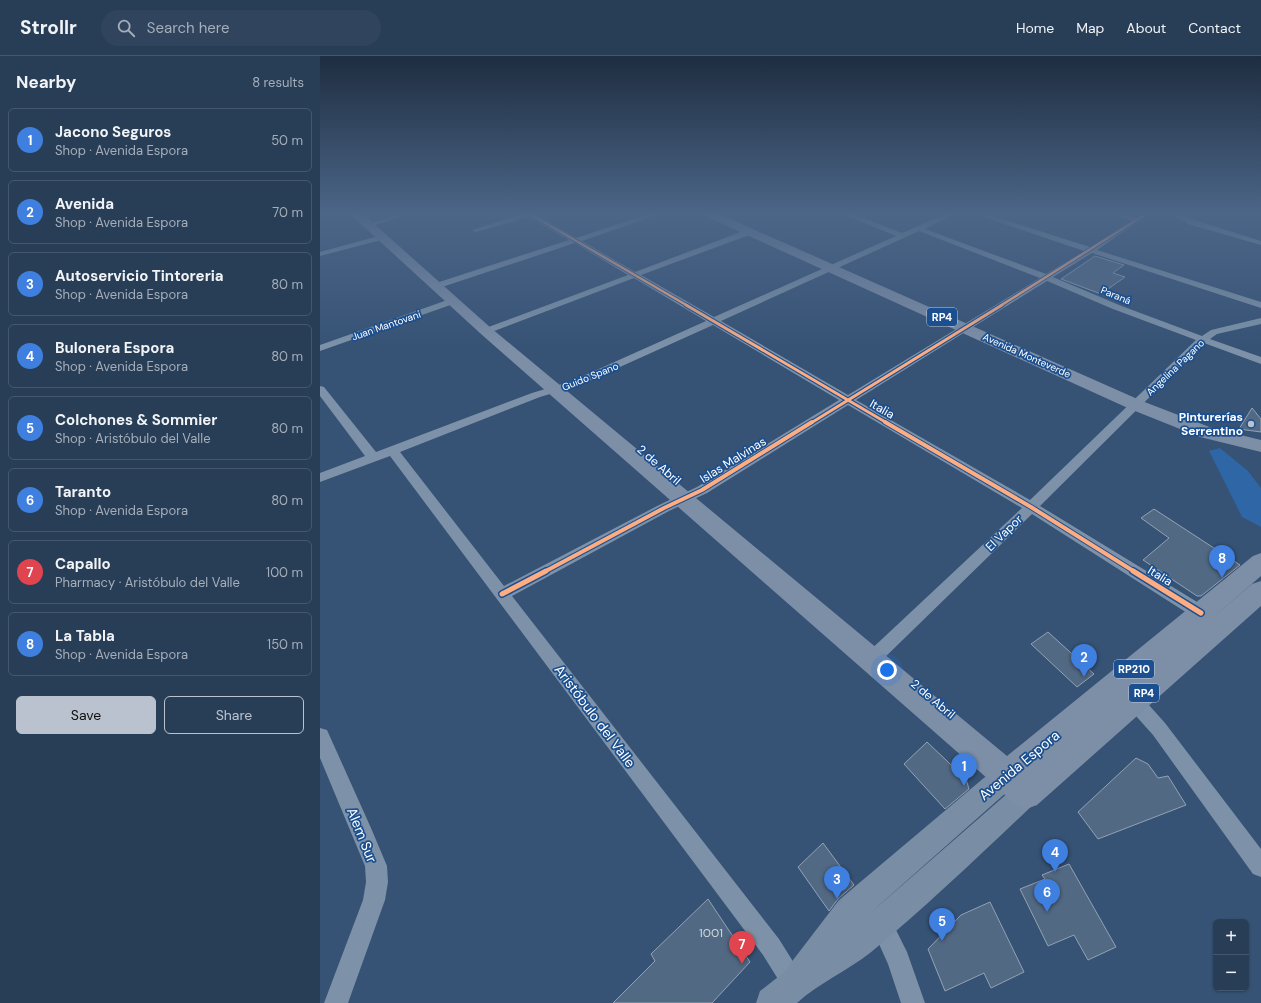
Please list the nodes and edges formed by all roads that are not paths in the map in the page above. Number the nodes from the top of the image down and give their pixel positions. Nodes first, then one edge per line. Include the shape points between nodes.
1 (405, 258) edge
2 (522, 258) edge
3 (604, 258) edge
4 (681, 258) edge
5 (809, 258) edge
6 (853, 258) edge
7 (996, 258) edge
8 (1077, 258) edge
9 (1116, 258) edge
10 (831, 268) junction
11 (635, 276) junction
12 (1045, 277) junction
13 (436, 286) junction
14 (453, 302) junction
15 (1261, 305) edge
16 (1261, 321) edge
17 (714, 322) junction
18 (965, 327) junction
19 (486, 331) junction
20 (1203, 339) junction
21 (320, 348) edge
22 (1261, 362) edge
23 (320, 389) edge
24 (556, 389) junction
25 (847, 401) junction
26 (1136, 405) junction
27 (1261, 446) edge
28 (392, 450) junction
29 (373, 458) junction
30 (320, 478) edge
31 (684, 500) junction
32 (1031, 507) junction
33 (1261, 562) edge
34 (1261, 591) edge
35 (502, 594) junction
36 (1201, 613) junction
37 (871, 660) junction
38 (1134, 701) junction
39 (320, 737) edge
40 (1017, 784) junction
41 (1261, 866) edge
42 (881, 924) junction
43 (783, 993) edge
44 (336, 1003) edge
45 (913, 1003) edge

1 - 13 main road, 2 de Abril
2 - 13 street
3 - 11 street, Italia
4 - 11 street
5 - 10 main road, Avenida Monteverde / RP4
6 - 10 street, Guido Spano
7 - 12 street, Paraná
8 - 12 street, Islas Malvinas
9 - 15 street
10 - 17 street, Guido Spano
10 - 18 main road, Avenida Monteverde / RP4
11 - 17 street, Italia
11 - 19 street
12 - 18 street, Islas Malvinas
12 - 20 street, Paraná
13 - 14 main road, 2 de Abril
14 - 19 main road, 2 de Abril
14 - 21 street, Juan Mantovani
16 - 20 street, Angelina Pagano via 1214,332
17 - 24 street, Guido Spano via 576,383
17 - 25 street, Italia
18 - 25 street, Islas Malvinas
18 - 26 main road, Avenida Monteverde / RP4
19 - 24 main road, 2 de Abril
20 - 22 street, Paraná
20 - 26 street, Angelina Pagano
23 - 29 street
24 - 28 street, Guido Spano
24 - 31 main road, 2 de Abril
25 - 31 street, Islas Malvinas
25 - 32 street, Italia
26 - 27 main road, Avenida Monteverde / RP4 via 1207,433
26 - 32 street, El Vapor
28 - 29 street, Guido Spano
28 - 35 street, Aristóbulo del Valle
29 - 30 street, Guido Spano
31 - 35 street, Islas Malvinas via 664,508
31 - 37 main road, 2 de Abril
32 - 36 street, Italia
32 - 37 street, El Vapor
33 - 36 main road, Avenida Espora / RP210
34 - 38 main road, Avenida Espora / RP4
35 - 43 street, Aristóbulo del Valle via 771,947
36 - 40 main road, Avenida Espora / RP210
37 - 40 main road, 2 de Abril
38 - 40 main road, Avenida Espora / RP4
38 - 41 street via 1159,729
39 - 44 street, Alem Sur via 364,835 376,866 377,882 365,927
40 - 42 main road, Avenida Espora / RP210
40 - 43 main road, Avenida Espora / RP210 via 884,880 850,911
42 - 43 main road, Avenida Espora / RP210 via 851,948
42 - 45 street via 899,960

